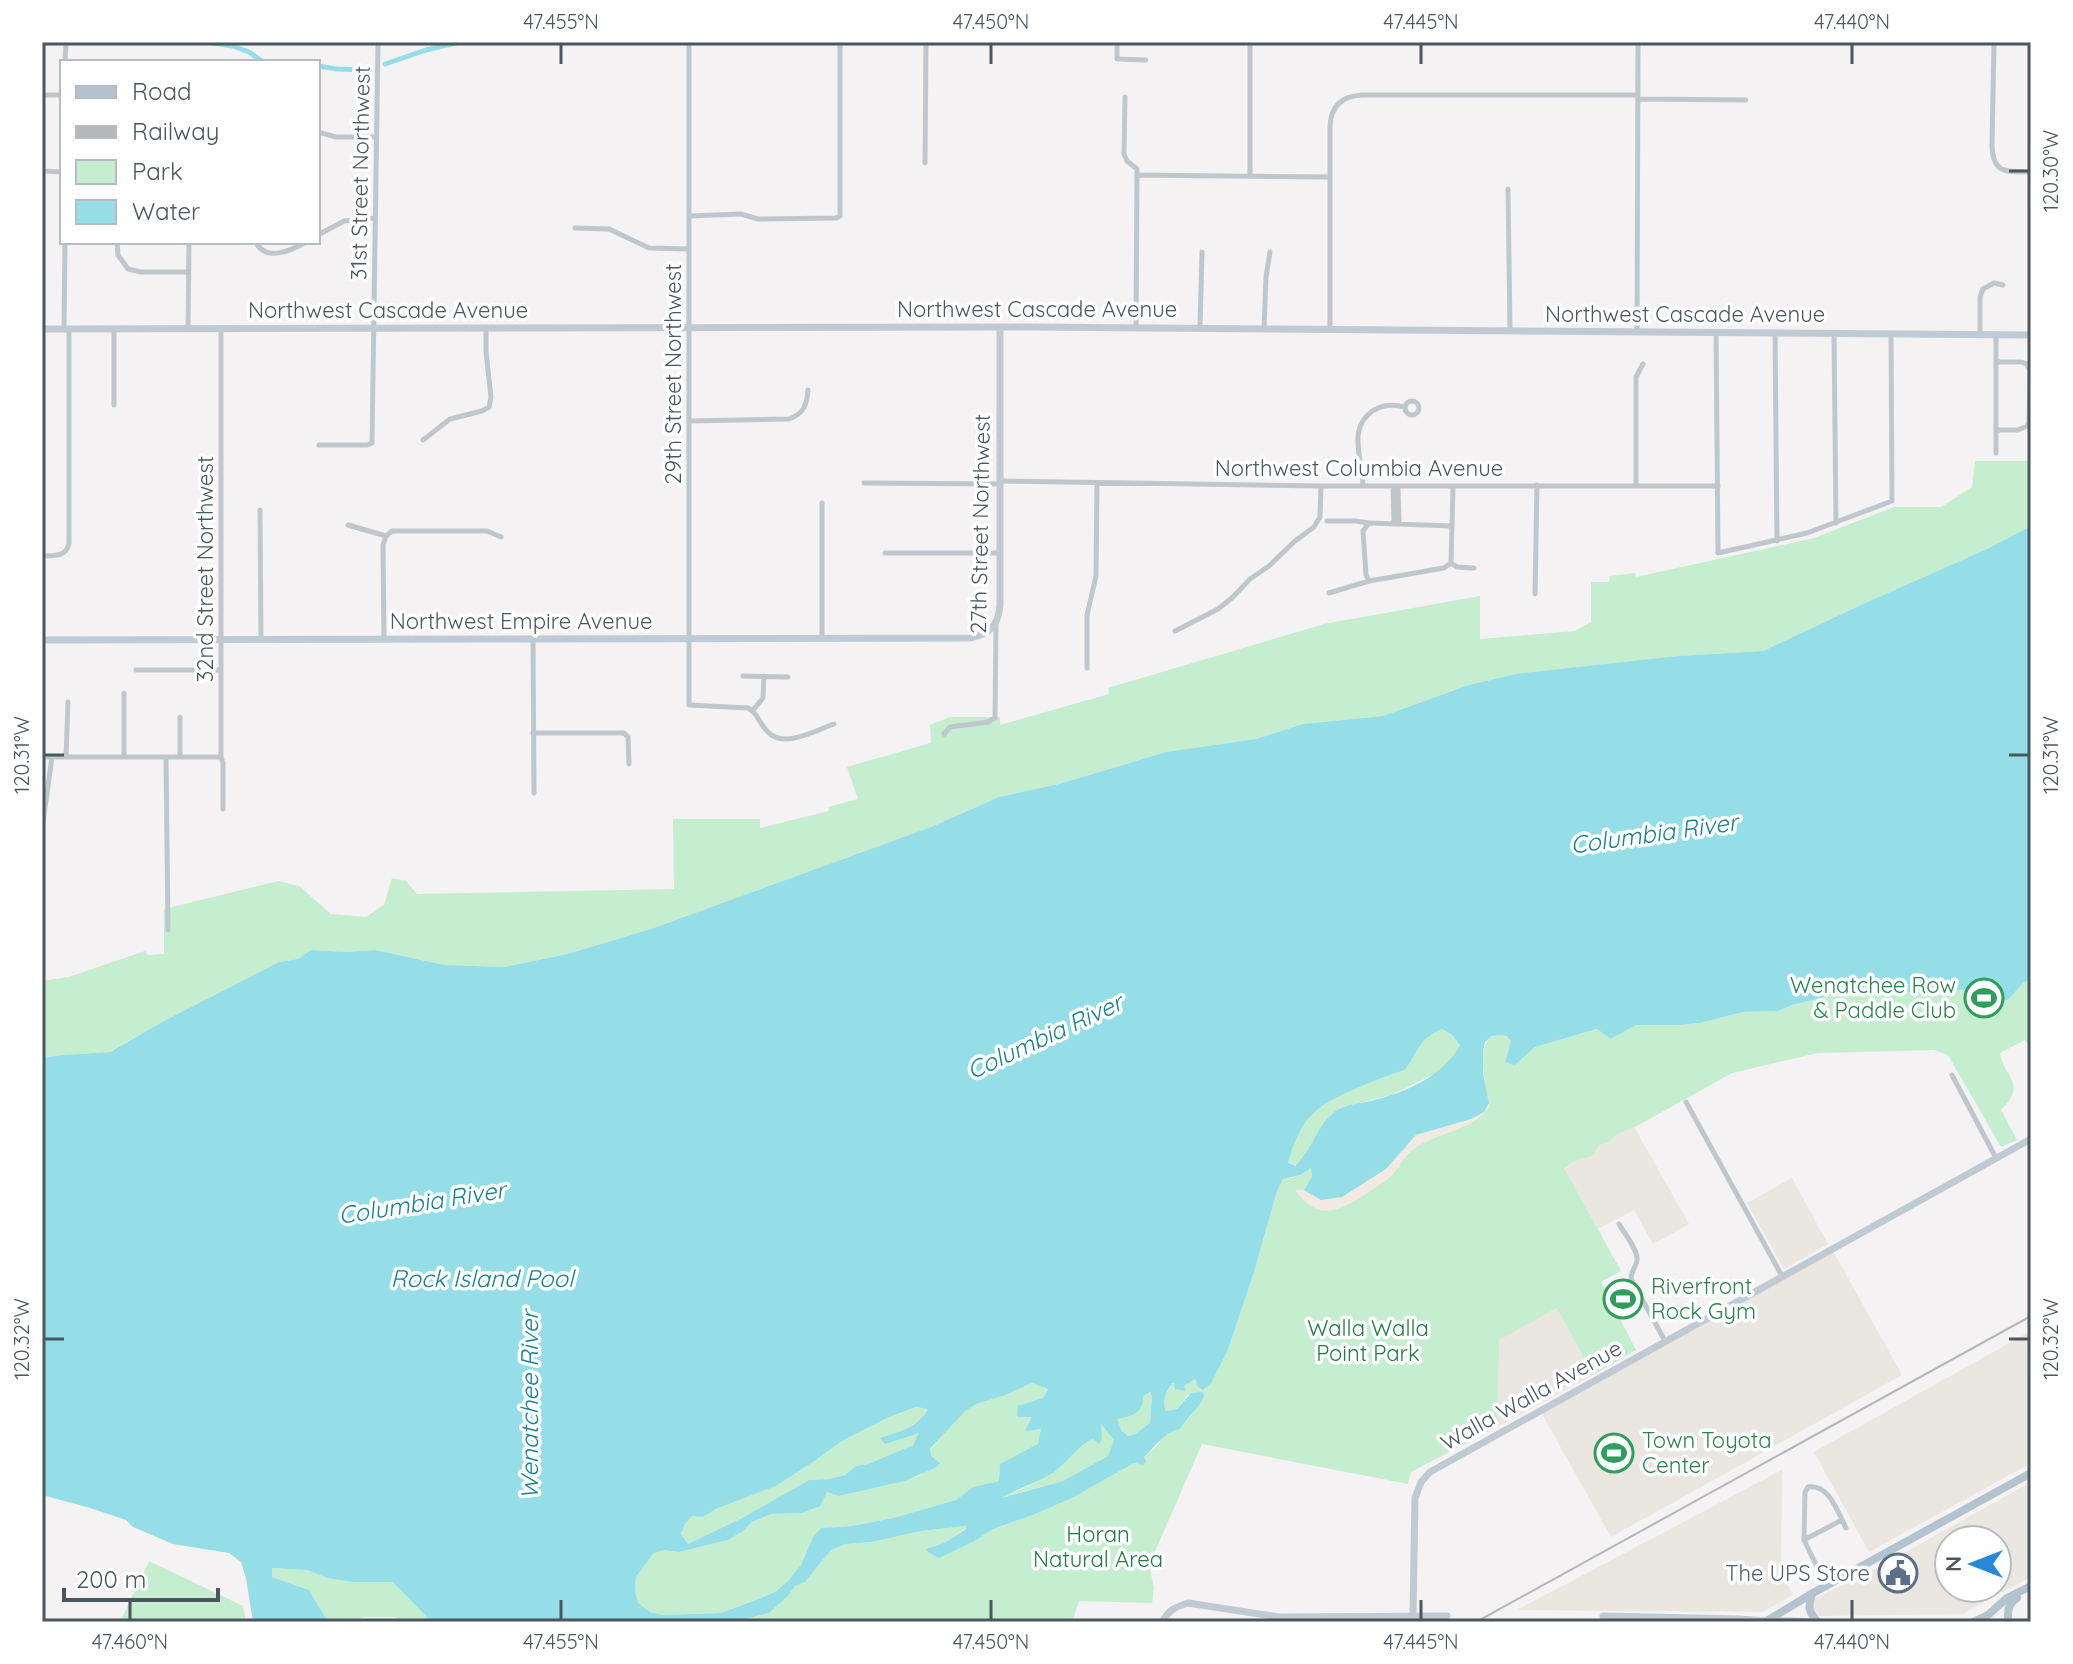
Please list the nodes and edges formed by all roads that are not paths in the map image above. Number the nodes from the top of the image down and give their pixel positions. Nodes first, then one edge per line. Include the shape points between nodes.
1 (378, 42) edge
2 (689, 42) edge
3 (840, 42) edge
4 (926, 42) edge
5 (1117, 42) edge
6 (1250, 42) edge
7 (1638, 42) edge
8 (1994, 42) edge
9 (1146, 60) dead end
10 (1125, 97) dead end
11 (1638, 97) junction
12 (1746, 100) dead end
13 (320, 133) edge
14 (376, 137) junction
15 (925, 163) dead end
16 (2031, 172) edge
17 (1137, 175) junction
18 (1250, 176) junction
19 (1330, 177) junction
20 (1508, 189) dead end
21 (689, 216) junction
22 (375, 218) junction
23 (575, 228) dead end
24 (320, 234) edge
25 (65, 244) edge
26 (117, 244) edge
27 (189, 244) edge
28 (257, 244) edge
29 (302, 244) edge
30 (689, 249) junction
31 (1202, 252) dead end
32 (1270, 252) dead end
33 (188, 272) junction
34 (2003, 285) dead end
35 (688, 327) junction
36 (1000, 327) junction
37 (221, 328) junction
38 (374, 328) junction
39 (486, 328) junction
40 (1136, 328) junction
41 (1200, 328) junction
42 (42, 329) edge
43 (66, 329) junction
44 (114, 329) junction
45 (188, 329) junction
46 (1264, 329) junction
47 (1330, 329) junction
48 (1510, 331) junction
49 (1637, 331) junction
50 (1716, 331) junction
51 (1775, 332) junction
52 (1834, 333) junction
53 (1891, 334) junction
54 (1980, 335) junction
55 (1996, 335) junction
56 (2031, 335) edge
57 (1996, 362) junction
58 (1643, 364) dead end
59 (808, 390) dead end
60 (114, 405) dead end
61 (1405, 407) dead end
62 (689, 421) junction
63 (1996, 430) junction
64 (423, 440) dead end
65 (319, 445) dead end
66 (1996, 453) dead end
67 (864, 483) dead end
68 (1000, 483) junction
69 (1097, 483) junction
70 (1537, 485) junction
71 (1321, 486) junction
72 (1363, 486) junction
73 (1396, 486) junction
74 (1453, 486) junction
75 (1636, 486) junction
76 (1718, 486) junction
77 (822, 503) dead end
78 (260, 510) dead end
79 (1327, 521) dead end
80 (1369, 523) junction
81 (1396, 523) junction
82 (1836, 523) junction
83 (348, 525) dead end
84 (1452, 526) junction
85 (386, 536) junction
86 (501, 537) dead end
87 (1777, 541) junction
88 (885, 553) dead end
89 (1000, 553) junction
90 (42, 556) edge
91 (1451, 563) junction
92 (1474, 568) dead end
93 (1369, 581) junction
94 (1329, 593) dead end
95 (1535, 594) dead end
96 (996, 624) junction
97 (1175, 631) dead end
98 (822, 638) junction
99 (261, 639) junction
100 (689, 639) junction
101 (42, 640) edge
102 (221, 640) junction
103 (384, 640) junction
104 (533, 640) junction
105 (1087, 668) dead end
106 (136, 670) dead end
107 (221, 670) junction
108 (743, 676) dead end
109 (764, 676) junction
110 (788, 677) dead end
111 (124, 693) dead end
112 (68, 702) dead end
113 (753, 710) junction
114 (180, 717) dead end
115 (834, 724) dead end
116 (533, 733) junction
117 (944, 734) dead end
118 (42, 757) edge
119 (52, 757) junction
120 (66, 757) junction
121 (124, 757) junction
122 (166, 757) junction
123 (180, 757) junction
124 (221, 757) junction
125 (629, 764) dead end
126 (534, 793) dead end
127 (223, 809) dead end
128 (42, 829) edge
129 (168, 930) dead end
130 (1952, 1075) dead end
131 (1686, 1102) dead end
132 (2031, 1139) edge
133 (1996, 1158) junction
134 (1619, 1224) dead end
135 (1782, 1276) junction
136 (1665, 1341) junction
137 (2031, 1473) edge
138 (1842, 1520) junction
139 (1846, 1528) dead end
140 (1804, 1540) junction
141 (1826, 1586) junction
142 (2028, 1588) edge
143 (1813, 1593) junction
144 (1413, 1616) junction
145 (1447, 1616) dead end
146 (1603, 1616) dead end
147 (1637, 1619) edge
148 (1162, 1622) edge
149 (1764, 1622) edge
150 (1808, 1622) edge
151 (1818, 1622) edge
152 (1973, 1622) edge
153 (2008, 1622) edge

1 - 14 street, 31st Street Northwest
2 - 21 street, 29th Street Northwest
3 - 21 street via 839,217
4 - 15 street
5 - 9 street via 1117,59
6 - 18 street
7 - 11 street
8 - 16 street via 1993,158 1998,168
10 - 17 street via 1124,154
11 - 12 street
11 - 19 street via 1347,97 1330,119
11 - 49 street
13 - 14 street
14 - 22 street, 31st Street Northwest
17 - 18 street
17 - 40 street
18 - 19 street
19 - 47 street
20 - 48 street
21 - 30 street, 29th Street Northwest
22 - 24 street via 344,221
22 - 38 street, 31st Street Northwest
23 - 30 street via 609,229 649,248
25 - 43 street
26 - 33 street via 128,269
27 - 33 street
28 - 29 street via 266,253
30 - 35 street, 29th Street Northwest
31 - 41 street
32 - 46 street
33 - 45 street
34 - 54 street via 1983,289
35 - 36 street, Northwest Cascade Avenue
35 - 39 street, Northwest Cascade Avenue
35 - 62 street, 29th Street Northwest
36 - 40 street, Northwest Cascade Avenue
36 - 68 street, 27th Street Northwest
37 - 38 street, Northwest Cascade Avenue
37 - 45 street, Northwest Cascade Avenue
37 - 102 street, 32nd Street Northwest
38 - 39 street, Northwest Cascade Avenue
38 - 65 street, 31st Street Northwest via 372,443
39 - 64 street via 489,407 450,419
40 - 41 street, Northwest Cascade Avenue
41 - 46 street, Northwest Cascade Avenue
42 - 43 street, Northwest Cascade Avenue
43 - 44 street, Northwest Cascade Avenue
43 - 90 street via 69,543 57,556
44 - 45 street, Northwest Cascade Avenue
44 - 60 street
46 - 47 street, Northwest Cascade Avenue
47 - 48 street, Northwest Cascade Avenue
48 - 49 street, Northwest Cascade Avenue
49 - 50 street, Northwest Cascade Avenue
50 - 51 street, Northwest Cascade Avenue
50 - 76 street
51 - 52 street, Northwest Cascade Avenue
51 - 87 street
52 - 53 street, Northwest Cascade Avenue
52 - 82 street
53 - 54 street, Northwest Cascade Avenue
53 - 82 street via 1892,501
54 - 55 street, Northwest Cascade Avenue
55 - 56 street, Northwest Cascade Avenue
55 - 57 street
57 - 63 street
57 - 63 street via 2022,362 2030,371 2027,426
58 - 75 street via 1636,377
59 - 62 street via 802,412 789,419
61 - 72 street via 1382,406 1361,425 1357,447
62 - 100 street, 29th Street Northwest
63 - 66 street
67 - 68 street, Northwest Columbia Avenue
68 - 69 street, Northwest Columbia Avenue
68 - 89 street, 27th Street Northwest
69 - 71 street, Northwest Columbia Avenue
69 - 105 street via 1096,576 1087,615
70 - 74 street, Northwest Columbia Avenue
70 - 75 street, Northwest Columbia Avenue
70 - 95 street
71 - 72 street, Northwest Columbia Avenue
71 - 97 street via 1320,517 1314,527 1218,609
72 - 73 street, Northwest Columbia Avenue
73 - 74 street, Northwest Columbia Avenue
73 - 81 street
74 - 84 street
75 - 76 street, Northwest Columbia Avenue
76 - 87 street via 1718,553
77 - 98 street
78 - 99 street
79 - 80 street
80 - 81 street
80 - 93 street via 1363,531
81 - 84 street
82 - 87 street
83 - 85 street
84 - 91 street
85 - 86 street via 392,531 487,531
85 - 103 street
88 - 89 street
89 - 96 street, 27th Street Northwest
91 - 92 street
91 - 93 street
93 - 94 street
96 - 98 street, Northwest Empire Avenue via 970,638
96 - 117 street, 27th Street Northwest via 995,714 992,720 950,727
98 - 100 street, Northwest Empire Avenue
99 - 102 street, Northwest Empire Avenue
99 - 103 street, Northwest Empire Avenue
100 - 104 street, Northwest Empire Avenue
100 - 113 street, 29th Street Northwest via 689,705
101 - 102 street, Northwest Empire Avenue
102 - 107 street, 32nd Street Northwest
103 - 104 street, Northwest Empire Avenue
104 - 116 street
106 - 107 street
107 - 124 street, 32nd Street Northwest
108 - 109 street
109 - 110 street
109 - 113 street via 763,698
111 - 121 street
112 - 120 street
113 - 115 street via 769,734 780,739
114 - 123 street
116 - 125 street via 624,733
116 - 126 street
118 - 119 street
119 - 120 street
119 - 128 street
120 - 121 street
121 - 122 street
122 - 123 street
122 - 129 street
123 - 124 street
124 - 127 street, 32nd Street Northwest
130 - 133 street
131 - 135 street
132 - 133 street, Walla Walla Avenue
133 - 135 street, Walla Walla Avenue
134 - 136 street via 1637,1256 1631,1279
135 - 136 street, Walla Walla Avenue
136 - 144 street, Walla Walla Avenue via 1424,1478 1415,1498
137 - 141 main road
138 - 139 street
138 - 140 street
138 - 140 street via 1822,1489 1808,1487
140 - 141 street
141 - 143 main road
142 - 152 main road
142 - 153 main road via 2010,1603
143 - 149 main road
143 - 151 main road via 1808,1609
144 - 145 street
144 - 148 street via 1279,1617 1196,1604 1174,1607
146 - 147 street
147 - 149 street
149 - 150 main road

